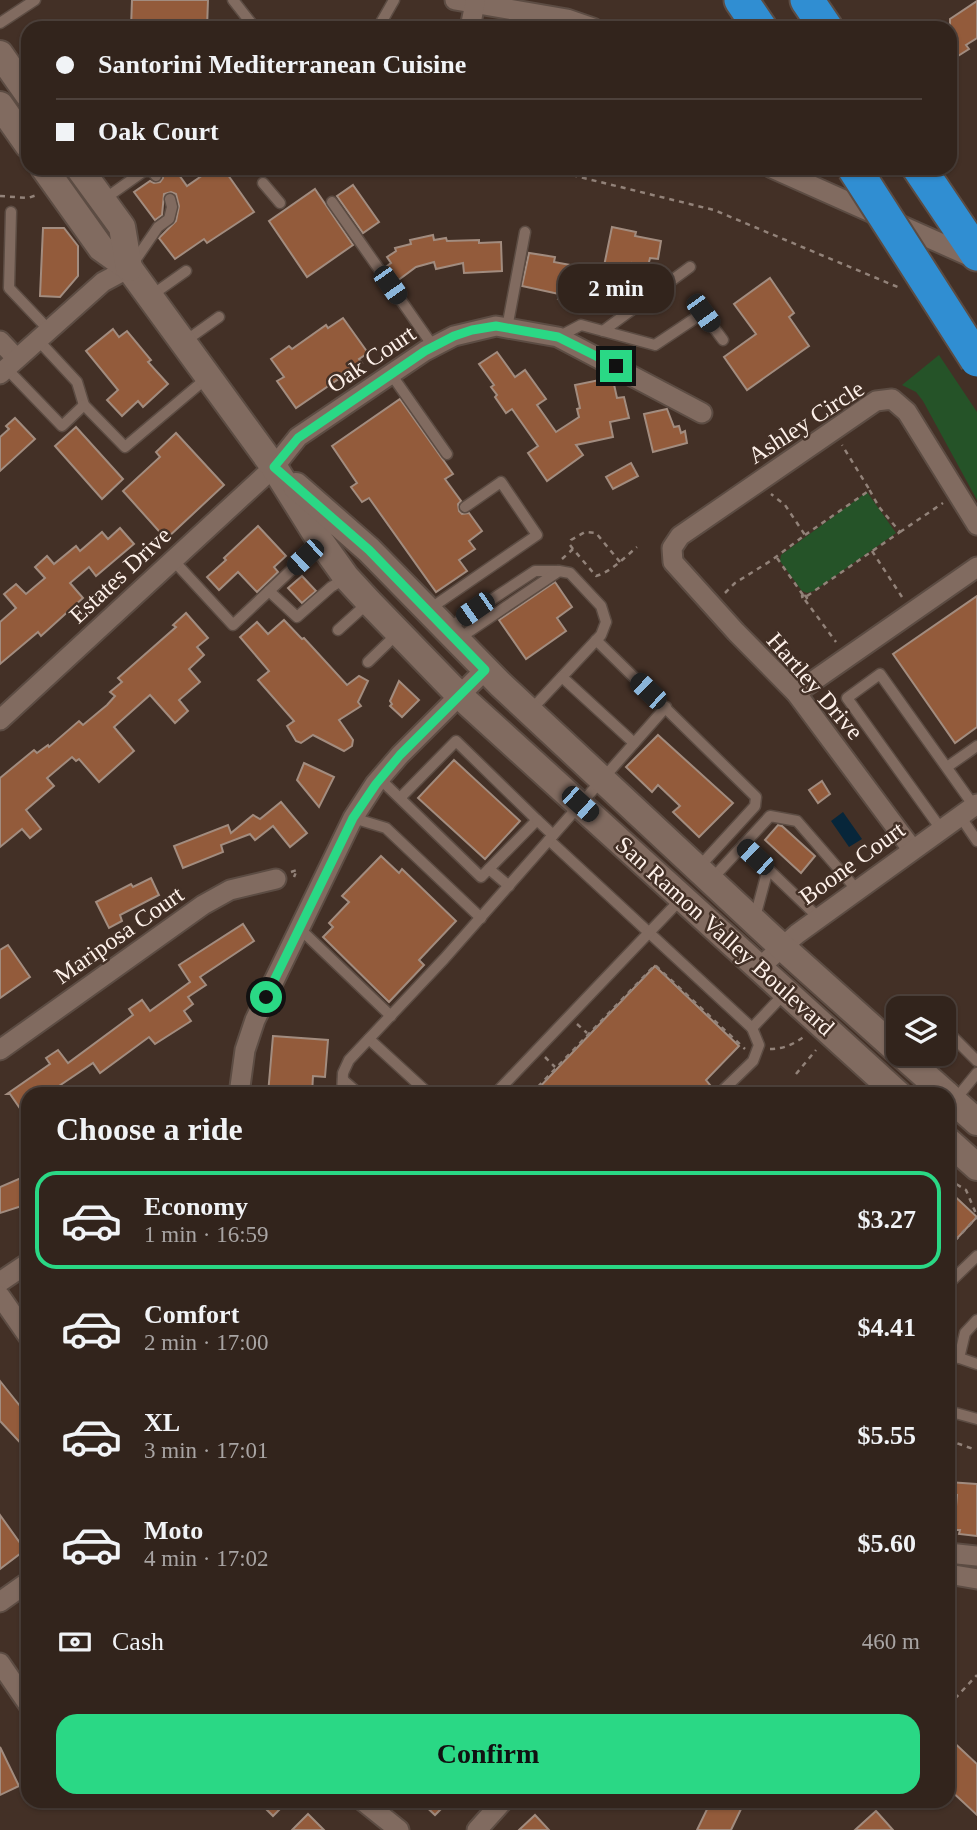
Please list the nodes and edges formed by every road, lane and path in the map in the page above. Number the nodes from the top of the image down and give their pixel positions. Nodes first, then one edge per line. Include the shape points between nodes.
1 (35, 0) edge
2 (233, 0) edge
3 (394, 0) edge
4 (455, 0) edge
5 (741, 0) edge
6 (807, 0) edge
7 (475, 3) junction
8 (250, 21) edge
9 (383, 21) edge
10 (471, 21) edge
11 (573, 21) edge
12 (755, 21) edge
13 (821, 21) edge
14 (0, 23) edge
15 (0, 54) edge
16 (21, 84) edge
17 (0, 105) edge
18 (16, 135) edge
19 (84, 175) edge
20 (140, 175) edge
21 (572, 175) edge
22 (788, 175) edge
23 (858, 175) edge
24 (924, 175) edge
25 (42, 180) edge
26 (263, 183) dead end
27 (0, 196) edge
28 (170, 199) dead end
29 (102, 200) junction
30 (332, 202) dead end
31 (281, 203) dead end
32 (11, 212) dead end
33 (525, 232) dead end
34 (977, 254) edge
35 (977, 260) edge
36 (690, 267) dead end
37 (130, 268) junction
38 (186, 271) dead end
39 (883, 280) dead end
40 (150, 296) junction
41 (219, 317) dead end
42 (507, 328) junction
43 (603, 331) junction
44 (43, 334) junction
45 (558, 337) junction
46 (723, 340) dead end
47 (0, 341) edge
48 (184, 342) junction
49 (433, 346) junction
50 (977, 360) edge
51 (8, 367) edge
52 (391, 374) junction
53 (208, 376) junction
54 (84, 405) junction
55 (702, 413) dead end
56 (834, 431) junction
57 (447, 454) dead end
58 (274, 467) junction
59 (757, 484) junction
60 (869, 489) junction
61 (958, 493) junction
62 (465, 507) dead end
63 (977, 525) edge
64 (900, 532) junction
65 (805, 534) junction
66 (321, 542) junction
67 (637, 547) dead end
68 (872, 551) junction
69 (776, 557) junction
70 (173, 560) junction
71 (620, 562) junction
72 (673, 562) joint
73 (977, 567) edge
74 (559, 571) junction
75 (346, 577) junction
76 (270, 591) junction
77 (805, 597) junction
78 (369, 602) junction
79 (712, 605) junction
80 (427, 611) junction
81 (912, 611) junction
82 (338, 630) dead end
83 (399, 633) junction
84 (451, 635) junction
85 (596, 640) junction
86 (847, 657) junction
87 (368, 662) dead end
88 (485, 670) junction
89 (562, 677) junction
90 (796, 693) junction
91 (460, 696) junction
92 (666, 707) junction
93 (530, 712) junction
94 (0, 720) edge
95 (634, 743) junction
96 (977, 746) edge
97 (947, 767) junction
98 (380, 779) junction
99 (602, 779) junction
100 (400, 798) junction
101 (580, 804) junction
102 (970, 808) edge
103 (353, 818) junction
104 (537, 820) junction
105 (941, 829) junction
106 (551, 837) junction
107 (977, 841) edge
108 (743, 845) junction
109 (912, 849) junction
110 (489, 869) junction
111 (768, 869) junction
112 (704, 874) junction
113 (275, 879) dead end
114 (509, 886) junction
115 (857, 890) junction
116 (683, 897) junction
117 (481, 918) junction
118 (819, 918) junction
119 (754, 921) junction
120 (299, 928) junction
121 (650, 934) junction
122 (781, 946) junction
123 (760, 967) junction
124 (787, 991) junction
125 (391, 1016) junction
126 (752, 1028) junction
127 (805, 1036) dead end
128 (369, 1039) junction
129 (886, 1040) edge
130 (956, 1040) edge
131 (817, 1048) dead end
132 (0, 1050) edge
133 (755, 1054) junction
134 (977, 1060) edge
135 (914, 1066) edge
136 (977, 1073) edge
137 (796, 1074) dead end
138 (343, 1080) junction
139 (240, 1087) edge
140 (342, 1087) edge
141 (351, 1087) edge
142 (421, 1087) edge
143 (502, 1087) edge
144 (538, 1087) edge
145 (725, 1087) edge
146 (890, 1087) edge
147 (936, 1087) edge
148 (955, 1093) edge
149 (955, 1113) edge
150 (963, 1131) edge
151 (977, 1167) edge
152 (955, 1184) edge
153 (977, 1217) edge
154 (955, 1241) edge
155 (977, 1256) edge
156 (21, 1268) edge
157 (955, 1277) edge
158 (0, 1282) edge
159 (0, 1296) edge
160 (977, 1320) edge
161 (21, 1326) edge
162 (955, 1357) edge
163 (959, 1358) junction
164 (977, 1364) edge
165 (955, 1413) edge
166 (977, 1419) edge
167 (955, 1444) edge
168 (977, 1449) edge
169 (955, 1554) edge
170 (977, 1556) edge
171 (955, 1575) edge
172 (977, 1579) edge
173 (21, 1587) edge
174 (0, 1602) edge
175 (0, 1662) edge
176 (977, 1675) edge
177 (21, 1694) edge
178 (955, 1699) edge
179 (372, 1808) edge
180 (497, 1808) edge
181 (399, 1830) edge
182 (477, 1830) edge

1 - 14 lane
2 - 8 lane
3 - 9 lane
4 - 7 street
5 - 12 highway
6 - 13 highway
7 - 10 street
7 - 11 street
15 - 16 main road
17 - 18 main road
19 - 29 main road, San Ramon Valley Boulevard
20 - 29 lane
21 - 39 path via 714,210
22 - 35 street
23 - 50 highway, bridge
24 - 34 highway
25 - 27 path via 28,198
25 - 37 main road, San Ramon Valley Boulevard via 101,248
26 - 31 lane
28 - 37 lane via 169,219 158,227
29 - 37 main road, San Ramon Valley Boulevard via 122,227
30 - 49 lane
32 - 44 lane via 9,288
33 - 42 lane
36 - 43 lane
37 - 40 main road, San Ramon Valley Boulevard
37 - 44 street via 103,282
38 - 40 lane
40 - 48 main road, San Ramon Valley Boulevard
41 - 48 lane
42 - 45 street, Oak Court
42 - 49 street, Oak Court via 472,330
43 - 45 lane via 581,325
43 - 46 lane via 655,345 703,313
44 - 51 street
44 - 54 lane via 77,382
45 - 55 street, Oak Court
47 - 51 street
48 - 53 main road, San Ramon Valley Boulevard
49 - 52 street, Oak Court
51 - 54 lane via 62,426
52 - 57 lane
52 - 58 street, Oak Court via 298,438
53 - 54 lane via 125,447
53 - 58 main road, San Ramon Valley Boulevard
56 - 59 street, Ashley Circle
56 - 60 path
56 - 61 street, Ashley Circle via 876,401 892,399 907,412
58 - 66 main road, San Ramon Valley Boulevard
58 - 70 street, Estates Drive
58 - 80 main road, San Ramon Valley Boulevard via 369,550
59 - 65 path via 785,505
59 - 72 street, Ashley Circle via 680,536 672,548
60 - 64 path
60 - 65 path
61 - 63 street, Ashley Circle
61 - 64 path
62 - 80 lane via 501,482 537,535
64 - 68 path
65 - 69 path
66 - 75 main road, San Ramon Valley Boulevard
66 - 76 lane
67 - 71 path
68 - 77 path
68 - 81 path
69 - 77 path
69 - 79 path
70 - 76 lane via 233,625
70 - 94 street, Estates Drive
71 - 71 path via 596,576 569,545 584,532 596,533
72 - 79 street, Hartley Drive
73 - 81 street
74 - 84 lane
74 - 84 lane via 535,570
74 - 85 lane via 570,573 601,606 606,622
75 - 76 lane via 297,617
75 - 78 main road, San Ramon Valley Boulevard
77 - 86 path
78 - 82 lane
78 - 83 main road, San Ramon Valley Boulevard
79 - 90 street, Hartley Drive
80 - 84 main road, San Ramon Valley Boulevard
81 - 86 street
83 - 87 lane
83 - 91 main road, San Ramon Valley Boulevard
84 - 88 main road, San Ramon Valley Boulevard
85 - 89 lane
85 - 92 lane
86 - 90 street
88 - 91 street
88 - 93 main road, San Ramon Valley Boulevard
89 - 93 lane
89 - 95 lane
90 - 109 street, Hartley Drive
91 - 98 street
91 - 101 main road, San Ramon Valley Boulevard
92 - 95 lane
92 - 112 lane via 756,797 755,806
93 - 99 main road, San Ramon Valley Boulevard
95 - 99 lane
96 - 97 lane
97 - 102 lane
97 - 105 lane via 880,674 847,698
98 - 100 lane
98 - 103 street
99 - 101 lane
99 - 112 main road, San Ramon Valley Boulevard
100 - 104 lane via 456,741
100 - 110 lane via 481,877
101 - 106 lane
101 - 116 main road, San Ramon Valley Boulevard
102 - 105 street, Boone Court
102 - 107 lane
103 - 117 lane via 386,828
103 - 120 street
104 - 106 lane
104 - 110 lane
105 - 109 street, Boone Court
106 - 114 lane
106 - 121 lane
108 - 111 lane
108 - 112 lane
108 - 115 lane via 770,816 797,821
109 - 115 street, Boone Court
110 - 114 lane
111 - 118 lane
111 - 119 lane
112 - 119 main road, San Ramon Valley Boulevard
113 - 132 street, Mariposa Court via 230,890 203,905
114 - 117 lane
115 - 118 street, Boone Court
116 - 121 lane
116 - 123 main road, San Ramon Valley Boulevard
117 - 125 lane
118 - 122 street, Boone Court
119 - 122 main road, San Ramon Valley Boulevard
120 - 125 lane
120 - 139 street via 252,1030
121 - 126 lane
121 - 143 lane
122 - 123 street, Boone Court
122 - 129 main road, San Ramon Valley Boulevard
123 - 124 main road, San Ramon Valley Boulevard
124 - 126 lane
124 - 146 main road, San Ramon Valley Boulevard
125 - 128 lane
126 - 133 lane via 759,1045
127 - 133 path via 796,1043
128 - 138 lane via 349,1060
128 - 142 lane
130 - 134 lane
131 - 137 path
133 - 144 path via 655,965
133 - 145 lane
135 - 147 main road, San Ramon Valley Boulevard
136 - 148 lane
138 - 140 lane
138 - 141 lane
149 - 150 main road, San Ramon Valley Boulevard
150 - 151 main road, San Ramon Valley Boulevard
152 - 153 path via 965,1190
153 - 154 path
155 - 157 lane
156 - 158 street
159 - 161 street
160 - 163 lane via 965,1333
162 - 163 lane
163 - 164 lane
165 - 166 lane
167 - 168 path
169 - 170 street
171 - 172 street
173 - 174 street
175 - 177 street
176 - 178 path
179 - 181 street
180 - 182 street

